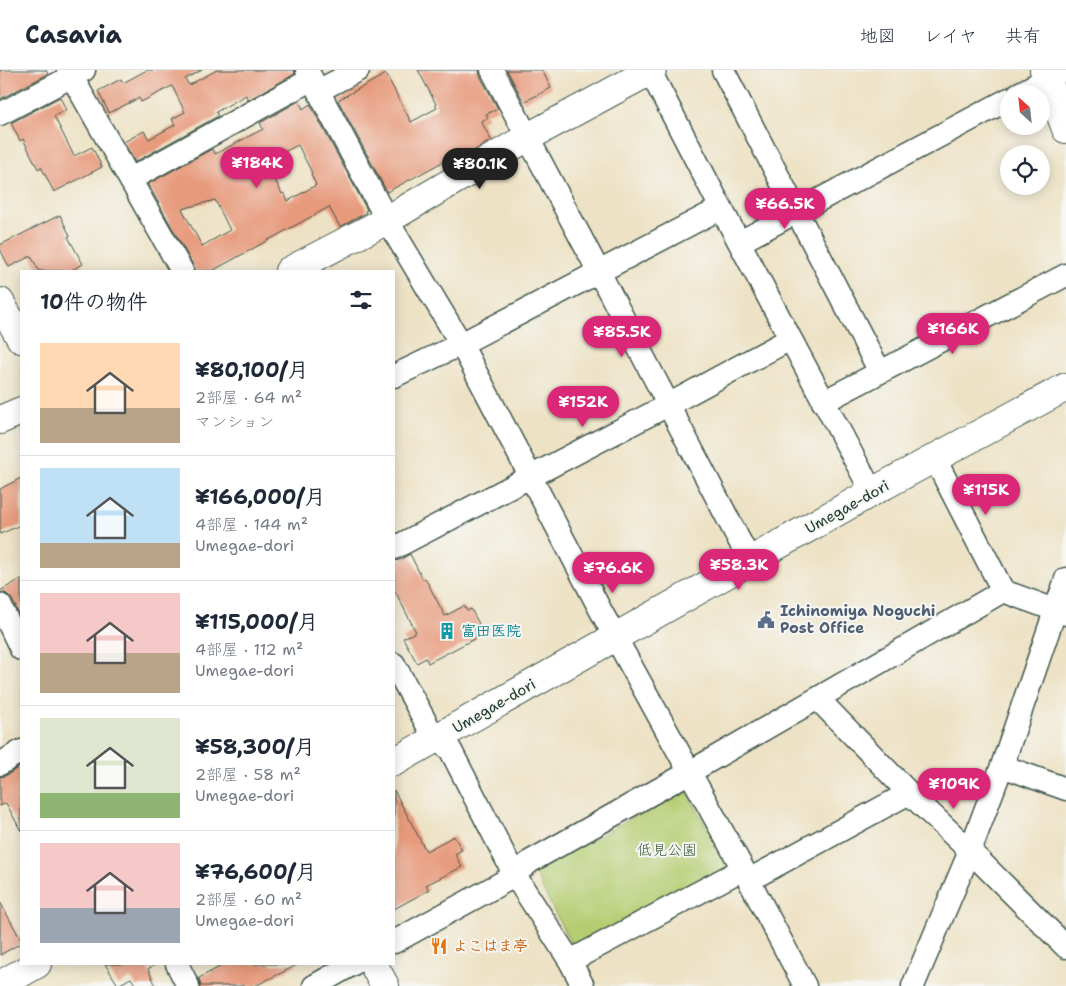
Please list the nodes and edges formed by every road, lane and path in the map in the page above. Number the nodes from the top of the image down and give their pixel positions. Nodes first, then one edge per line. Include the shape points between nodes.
1 (358, 70) edge
2 (492, 70) edge
3 (651, 70) edge
4 (723, 70) edge
5 (75, 72) edge
6 (1052, 73) edge
7 (312, 80) edge
8 (1033, 85) edge
9 (1000, 104) edge
10 (0, 114) edge
11 (1066, 129) edge
12 (528, 137) junction
13 (131, 180) junction
14 (721, 208) junction
15 (797, 212) junction
16 (387, 220) junction
17 (740, 242) junction
18 (181, 270) edge
19 (291, 270) edge
20 (599, 272) junction
21 (1066, 276) edge
22 (0, 302) edge
23 (20, 337) edge
24 (790, 339) junction
25 (461, 344) junction
26 (880, 372) junction
27 (395, 376) edge
28 (1066, 387) edge
29 (823, 402) junction
30 (668, 405) junction
31 (20, 411) edge
32 (0, 420) edge
33 (935, 459) junction
34 (530, 476) junction
35 (872, 492) junction
36 (395, 547) edge
37 (750, 561) junction
38 (1066, 579) edge
39 (1003, 591) junction
40 (0, 605) edge
41 (1061, 612) edge
42 (615, 637) junction
43 (20, 647) edge
44 (395, 666) edge
45 (818, 698) junction
46 (436, 739) junction
47 (20, 753) edge
48 (395, 761) edge
49 (0, 764) edge
50 (1002, 766) junction
51 (690, 772) junction
52 (1066, 790) edge
53 (909, 793) junction
54 (970, 851) junction
55 (514, 874) junction
56 (746, 874) junction
57 (395, 941) edge
58 (1066, 947) edge
59 (570, 961) junction
60 (34, 965) edge
61 (177, 965) edge
62 (351, 965) edge
63 (374, 965) edge
64 (0, 985) edge
65 (188, 986) edge
66 (314, 986) edge
67 (385, 986) edge
68 (583, 986) edge
69 (805, 986) edge
70 (913, 986) edge

1 - 7 street
2 - 12 street
3 - 12 main road
3 - 14 street
4 - 15 street
5 - 10 street
5 - 13 street
6 - 8 street
6 - 11 main road
7 - 13 street
7 - 16 street
9 - 15 street
12 - 16 main road
12 - 20 street
13 - 18 street
14 - 17 street
14 - 20 street
15 - 17 street
15 - 26 street
16 - 19 main road
16 - 25 street
17 - 24 street
20 - 25 street
20 - 30 street
21 - 26 street
22 - 23 main road
24 - 29 street
24 - 30 street
25 - 27 street
25 - 34 street
26 - 29 street
28 - 33 main road, Umegae-dori
29 - 35 street
30 - 34 street
30 - 37 street
31 - 32 main road
33 - 35 main road, Umegae-dori
33 - 39 street
34 - 36 street
34 - 42 street
35 - 37 main road, Umegae-dori
37 - 42 main road, Umegae-dori
38 - 41 street
39 - 41 street
39 - 45 street
40 - 43 street
41 - 50 street
42 - 46 main road, Umegae-dori
42 - 51 street
44 - 46 street
45 - 51 street
45 - 53 street
46 - 48 main road, Umegae-dori
46 - 55 street via 450,749
47 - 49 street
50 - 52 street
50 - 54 street
51 - 55 street via 531,861
51 - 56 street
53 - 54 street
53 - 56 street
54 - 58 street
54 - 70 street
55 - 57 street
55 - 59 street
56 - 59 street
56 - 69 street
59 - 68 street
60 - 64 main road
61 - 65 street
62 - 66 street
63 - 67 main road

